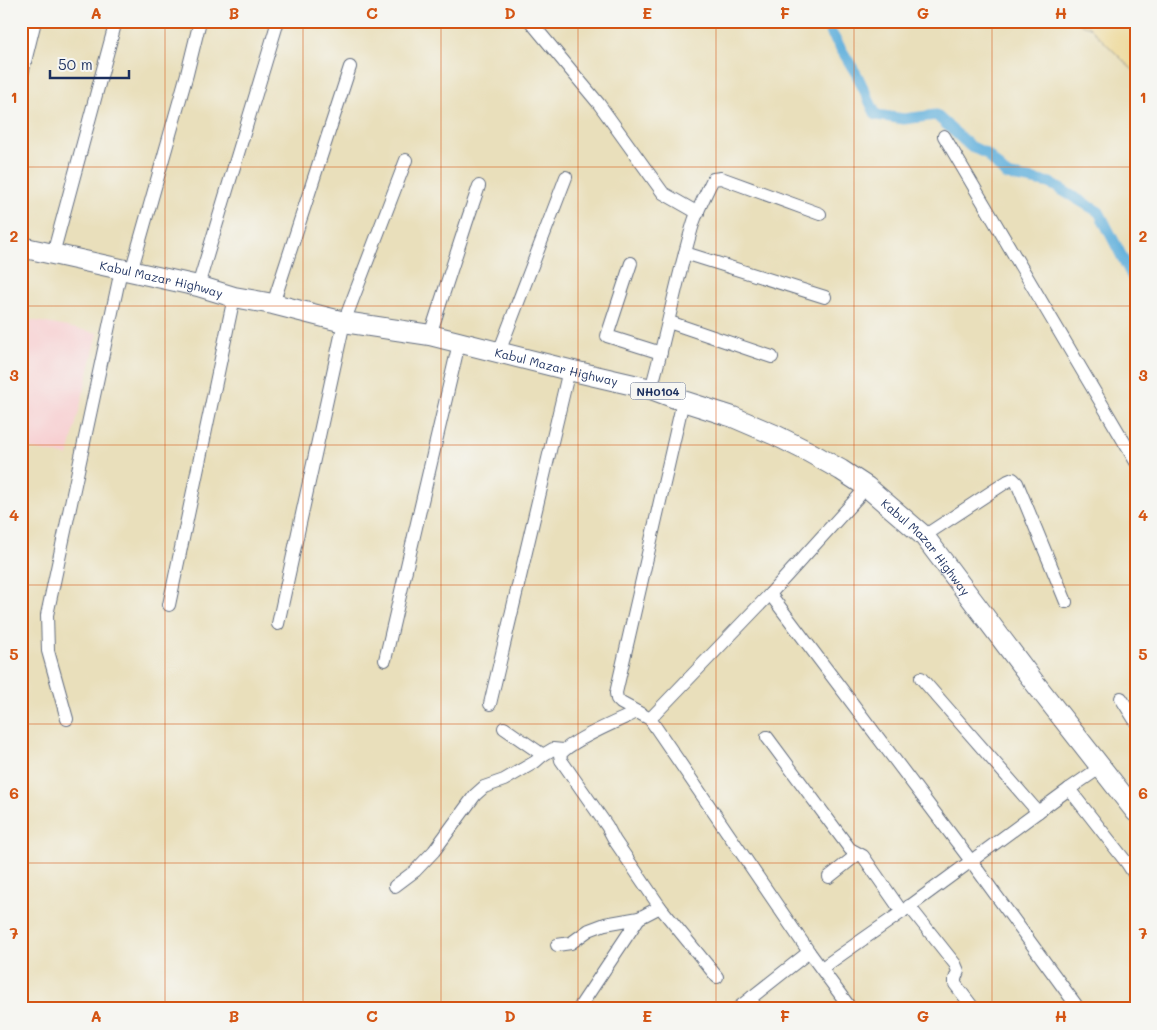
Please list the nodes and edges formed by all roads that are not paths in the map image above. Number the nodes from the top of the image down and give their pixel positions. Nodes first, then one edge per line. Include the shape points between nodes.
1 (35, 21) edge
2 (116, 21) edge
3 (200, 21) edge
4 (278, 21) edge
5 (530, 21) edge
6 (350, 67) dead end
7 (21, 78) edge
8 (944, 136) dead end
9 (406, 160) dead end
10 (566, 177) dead end
11 (479, 186) dead end
12 (698, 213) junction
13 (820, 214) dead end
14 (21, 247) edge
15 (685, 253) junction
16 (52, 254) junction
17 (631, 263) dead end
18 (126, 271) junction
19 (198, 286) junction
20 (234, 297) junction
21 (825, 297) dead end
22 (273, 304) junction
23 (344, 322) junction
24 (669, 322) junction
25 (430, 335) junction
26 (459, 343) junction
27 (499, 352) junction
28 (661, 354) junction
29 (772, 356) dead end
30 (569, 370) junction
31 (651, 389) junction
32 (683, 401) junction
33 (1136, 462) edge
34 (867, 487) junction
35 (924, 536) junction
36 (770, 594) junction
37 (1066, 602) dead end
38 (169, 605) dead end
39 (278, 624) dead end
40 (385, 660) dead end
41 (921, 678) dead end
42 (1121, 698) dead end
43 (490, 704) dead end
44 (638, 712) junction
45 (67, 719) dead end
46 (650, 719) junction
47 (1136, 722) edge
48 (504, 728) dead end
49 (767, 737) dead end
50 (563, 750) junction
51 (543, 755) junction
52 (1101, 767) junction
53 (1069, 789) junction
54 (1135, 810) edge
55 (1038, 812) junction
56 (858, 854) junction
57 (971, 861) junction
58 (829, 877) dead end
59 (1136, 877) edge
60 (395, 886) dead end
61 (660, 907) junction
62 (906, 909) junction
63 (639, 918) junction
64 (557, 945) dead end
65 (809, 952) junction
66 (822, 968) junction
67 (717, 977) dead end
68 (755, 1003) edge
69 (582, 1005) dead end
70 (737, 1009) edge
71 (851, 1009) edge
72 (974, 1009) edge
73 (1079, 1009) edge

1 - 7 street
2 - 16 street
3 - 18 street via 187,74
4 - 19 street
5 - 12 street via 599,104 663,193
6 - 22 street
8 - 33 street
9 - 23 street
10 - 27 street
11 - 25 street
12 - 13 street via 713,179 721,178
12 - 15 street
14 - 16 highway, Kabul Mazar Highway / NH0104
15 - 21 street
15 - 24 street
16 - 18 highway, Kabul Mazar Highway / NH0104
17 - 28 street via 607,336
18 - 19 highway, Kabul Mazar Highway / NH0104
18 - 45 street via 47,615 48,651
19 - 20 highway, Kabul Mazar Highway / NH0104
20 - 22 highway, Kabul Mazar Highway / NH0104
20 - 38 street
22 - 23 highway, Kabul Mazar Highway / NH0104
23 - 25 highway, Kabul Mazar Highway / NH0104
23 - 39 street
24 - 28 street
24 - 29 street
25 - 26 highway, Kabul Mazar Highway / NH0104
26 - 27 highway, Kabul Mazar Highway / NH0104
26 - 40 street
27 - 30 highway, Kabul Mazar Highway / NH0104
28 - 31 street
30 - 31 highway, Kabul Mazar Highway / NH0104
30 - 43 street
31 - 32 highway, Kabul Mazar Highway / NH0104
32 - 34 highway, Kabul Mazar Highway / NH0104 via 734,417 775,435
32 - 44 street via 616,693 621,703
34 - 35 highway, Kabul Mazar Highway / NH0104
34 - 36 street
35 - 37 street via 1013,479
35 - 52 highway, Kabul Mazar Highway / NH0104
36 - 46 street
36 - 57 street
41 - 55 street
42 - 47 street
44 - 46 street
44 - 50 street
46 - 65 street
48 - 51 street
49 - 56 street via 850,849
50 - 51 street via 553,749
50 - 61 street via 561,760
51 - 60 street via 504,780 484,787 434,851
52 - 53 street
52 - 54 highway, Kabul Mazar Highway / NH0104
53 - 55 street
53 - 59 street
55 - 57 street
56 - 58 street
56 - 62 street
57 - 62 street
57 - 73 street
61 - 63 street
61 - 67 street
62 - 66 street
62 - 72 street via 955,964 958,971 955,984
63 - 64 street via 605,924 570,943
63 - 69 street
65 - 66 street
65 - 68 street
66 - 71 street
68 - 70 street

